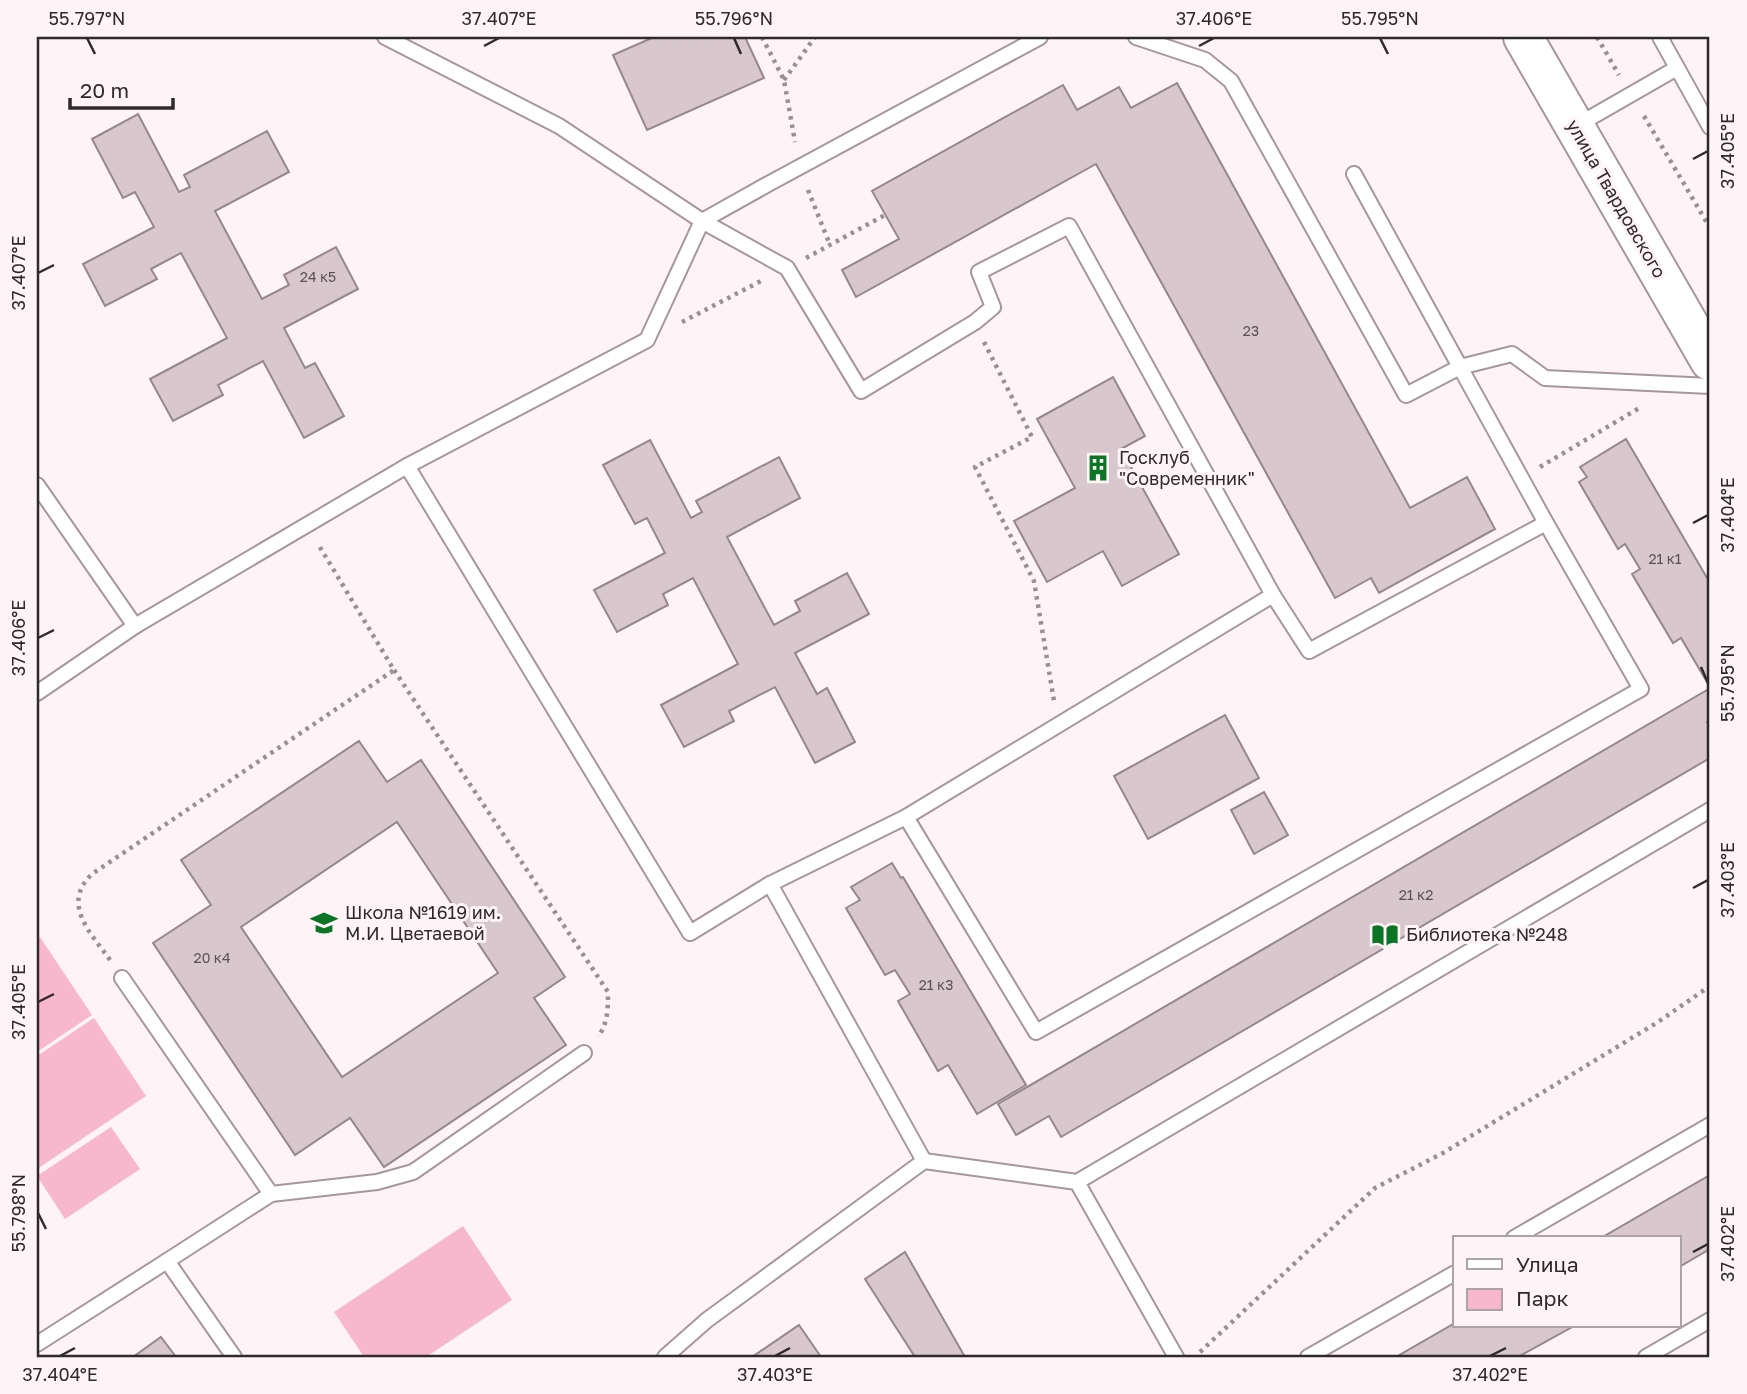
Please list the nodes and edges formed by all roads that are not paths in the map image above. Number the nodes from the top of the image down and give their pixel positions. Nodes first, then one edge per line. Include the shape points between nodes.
1 (385, 37) edge
2 (1040, 37) edge
3 (1136, 37) edge
4 (1523, 37) edge
5 (1660, 37) edge
6 (1677, 68) junction
7 (1575, 127) junction
8 (1710, 127) edge
9 (1354, 174) dead end
10 (702, 221) junction
11 (1710, 361) edge
12 (1460, 367) junction
13 (1710, 386) edge
14 (407, 466) junction
15 (37, 485) edge
16 (1546, 523) junction
17 (1273, 595) junction
18 (135, 626) junction
19 (37, 693) edge
20 (1710, 810) edge
21 (906, 817) junction
22 (770, 884) junction
23 (122, 978) road end
24 (584, 1053) road end
25 (1710, 1125) edge
26 (924, 1161) junction
27 (1077, 1182) junction
28 (271, 1194) junction
29 (1517, 1236) edge
30 (166, 1261) junction
31 (1453, 1274) edge
32 (1710, 1320) edge
33 (37, 1344) edge
34 (234, 1357) edge
35 (666, 1357) edge
36 (1176, 1357) edge
37 (1308, 1357) edge
38 (1646, 1357) edge

1 - 10 lane via 559,125
2 - 10 lane
3 - 12 lane via 1205,60 1231,81 1406,395
4 - 7 main road, улица Твардовского
5 - 6 lane
6 - 7 lane
6 - 8 lane
7 - 11 main road, улица Твардовского
9 - 12 lane
10 - 14 lane via 647,340
10 - 17 lane via 786,268 861,391 993,307 979,272 1069,226
12 - 13 lane via 1512,355 1545,378
12 - 16 lane
14 - 18 lane
14 - 22 lane via 690,933
15 - 18 lane
16 - 17 lane via 1309,651
16 - 21 lane via 1641,689 1036,1032
17 - 21 lane
18 - 19 lane
20 - 27 lane
21 - 22 lane
22 - 26 lane
23 - 28 lane
24 - 28 lane via 414,1172 377,1182
25 - 29 lane
26 - 27 lane
26 - 35 lane via 707,1320
27 - 36 lane
28 - 30 lane
30 - 33 lane
30 - 34 lane
31 - 37 lane
32 - 38 lane

